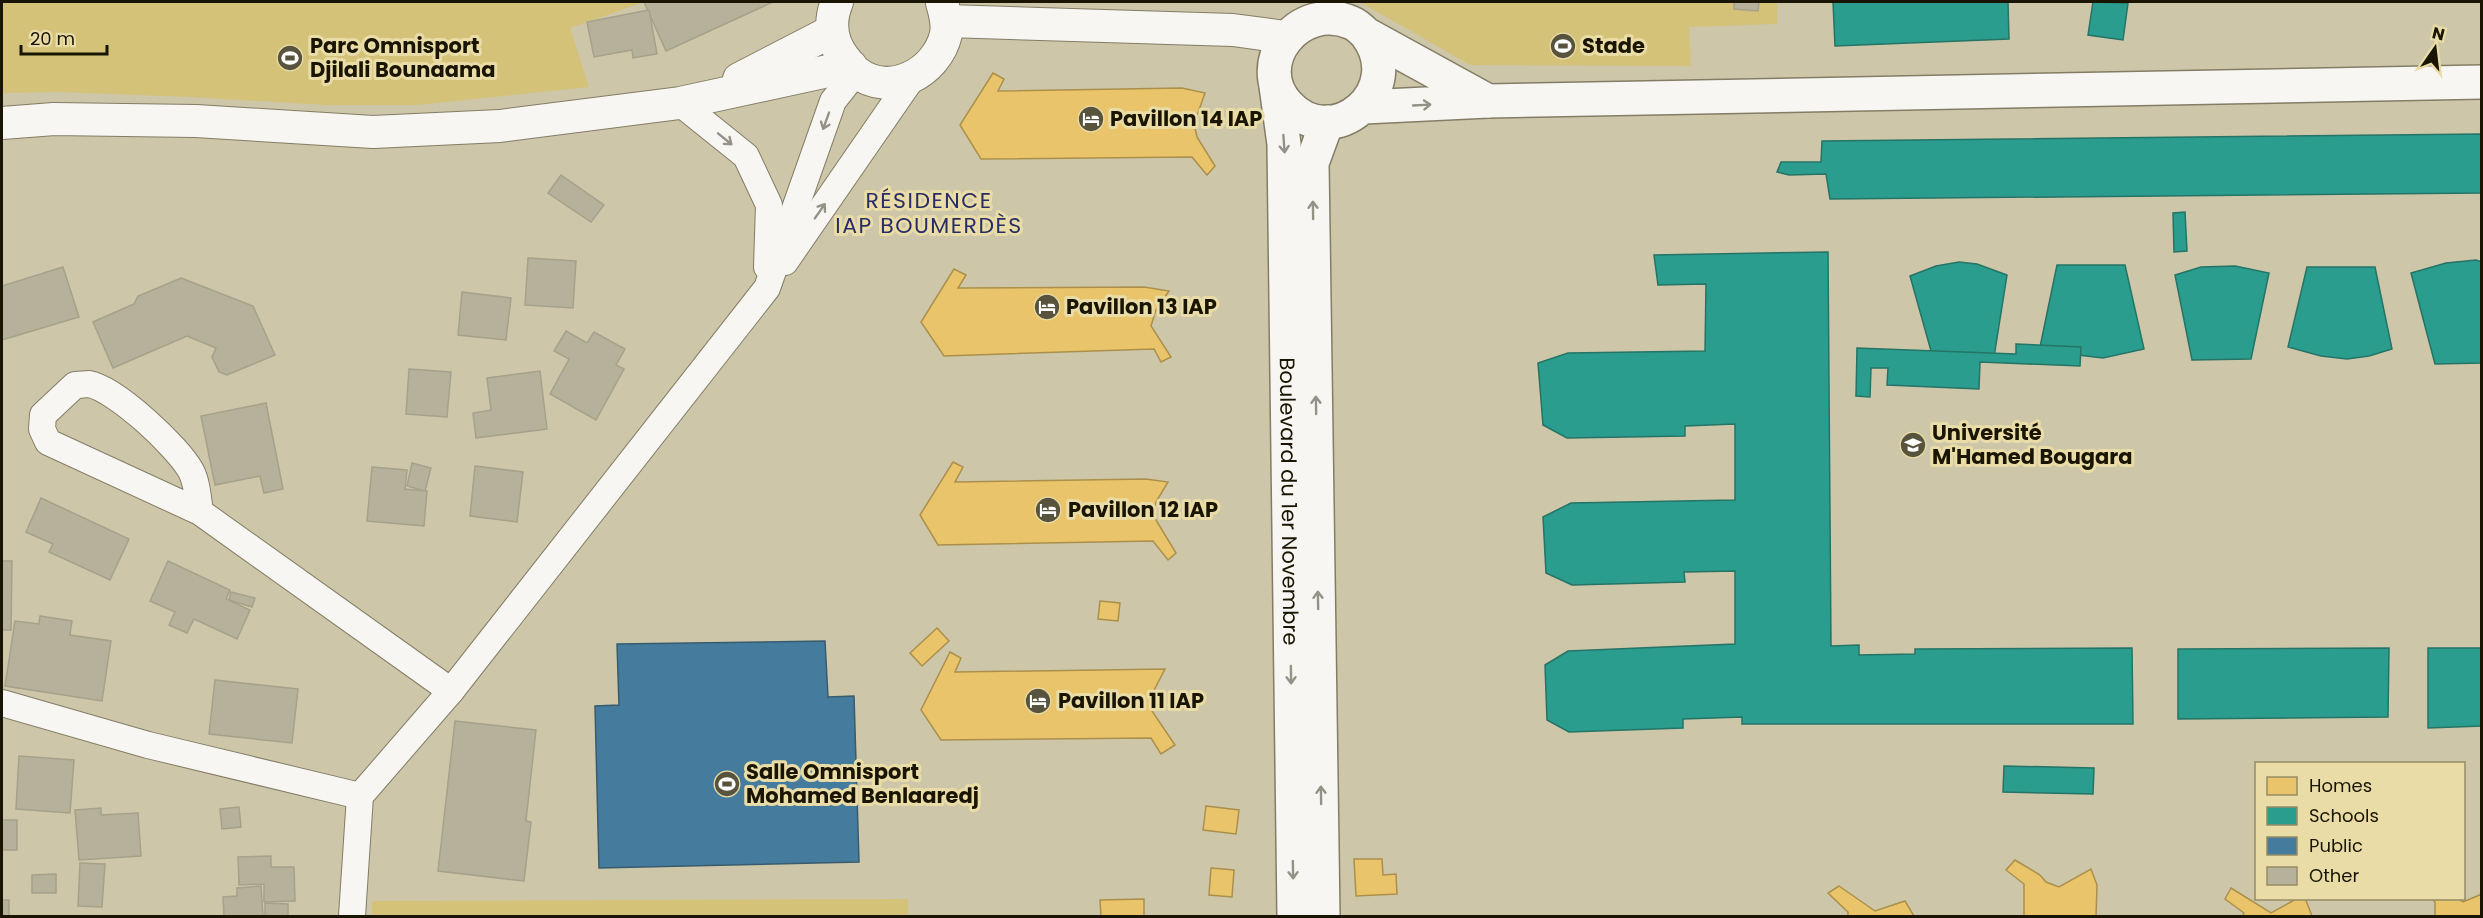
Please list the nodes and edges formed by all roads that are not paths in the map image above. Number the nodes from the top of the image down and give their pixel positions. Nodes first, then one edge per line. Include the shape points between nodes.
1 (944, 11) edge
2 (834, 16) edge
3 (1366, 34) junction
4 (1285, 37) junction
5 (853, 69) junction
6 (912, 78) junction
7 (2481, 82) edge
8 (1276, 86) junction
9 (692, 100) junction
10 (1488, 101) junction
11 (1364, 107) junction
12 (2, 123) edge
13 (1327, 123) junction
14 (767, 288) junction
15 (200, 512) junction
16 (451, 691) junction
17 (2, 703) edge
18 (360, 796) junction
19 (352, 916) edge
20 (1294, 916) edge
21 (1323, 916) edge

1 - 4 street via 1233,30
1 - 6 street via 946,33 940,52 929,67
2 - 5 street via 837,49
2 - 9 street
3 - 4 main road via 1352,23 1334,17 1304,21
3 - 10 main road
3 - 11 main road via 1373,42 1380,69 1377,87
4 - 8 main road via 1275,59
5 - 6 street via 878,81
5 - 9 street
5 -> 14 street via 833,101
14 -> 6 street
7 - 10 main road
8 - 13 main road via 1288,105 1308,119
8 -> 20 main road, Boulevard du 1er Novembre via 1284,144
9 - 12 street via 500,126 373,132 184,121 54,119
9 -> 14 street via 746,156 769,204
11 -> 10 main road
11 - 13 main road via 1345,119
21 -> 13 main road, Boulevard du 1er Novembre via 1312,163
14 - 16 street
15 - 15 street via 48,442 42,429 43,415 75,385 89,384 103,390 147,422 183,458 193,474
15 - 16 street
16 - 18 street
17 - 18 street via 148,745
18 - 19 street

